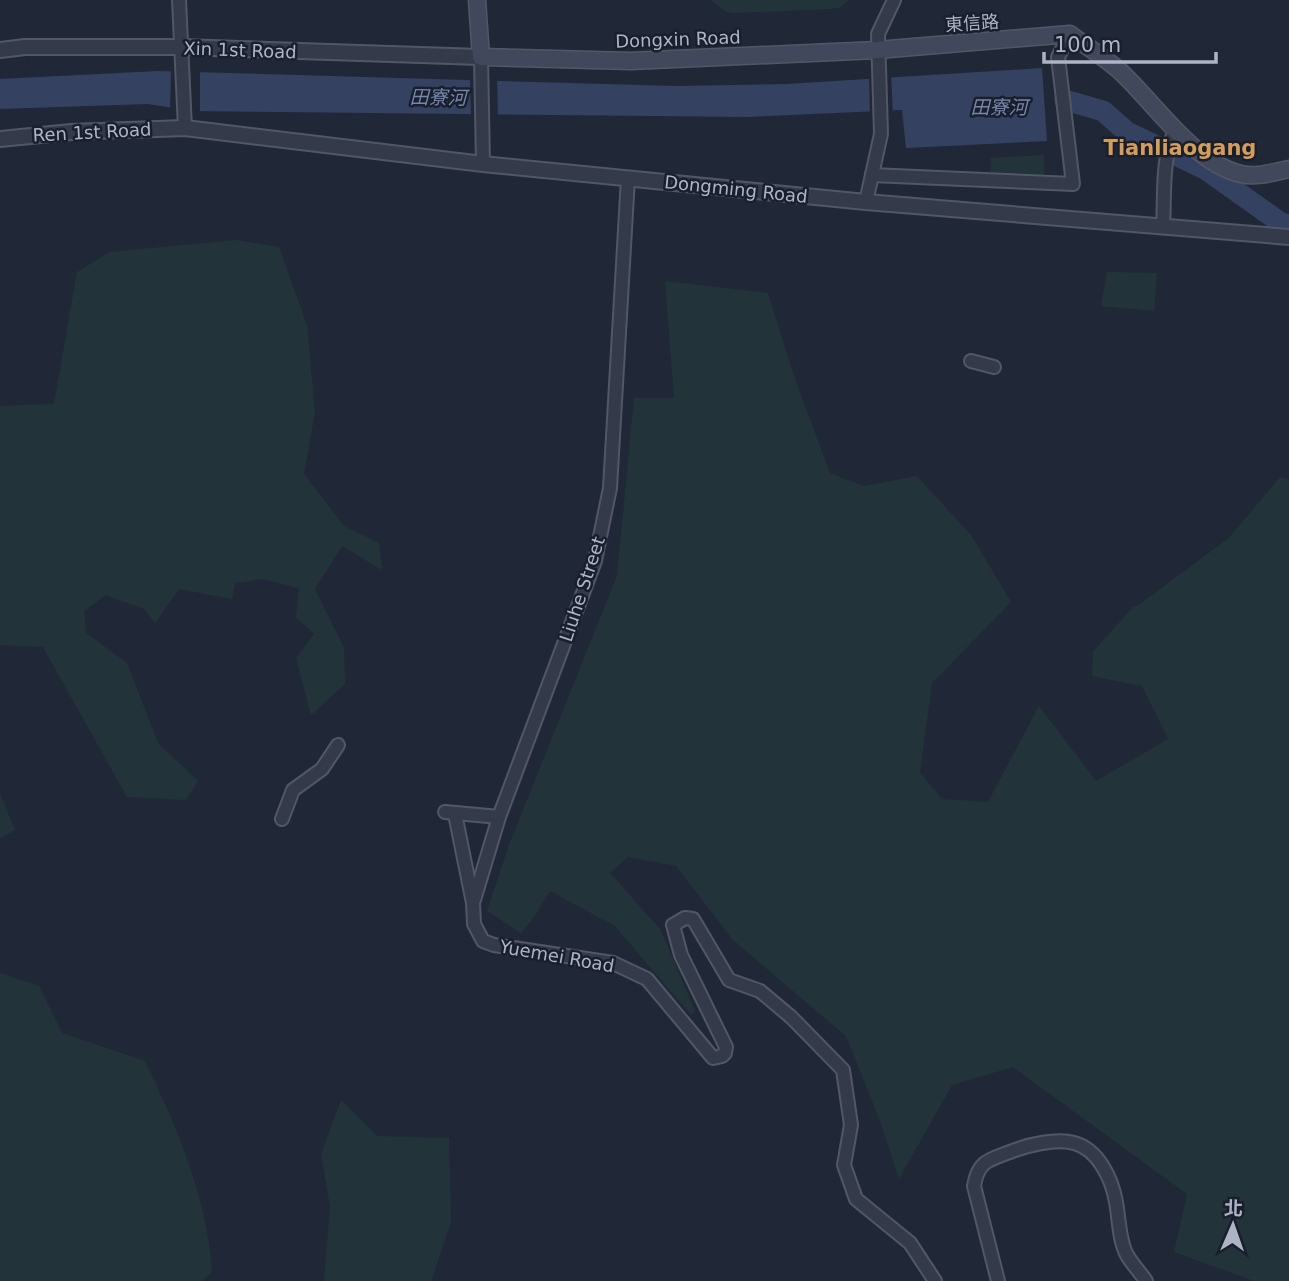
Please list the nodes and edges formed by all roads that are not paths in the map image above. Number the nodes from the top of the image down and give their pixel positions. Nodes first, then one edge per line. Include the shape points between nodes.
1 (179, 0) edge
2 (477, 0) edge
3 (894, 0) edge
4 (1070, 34) junction
5 (181, 47) junction
6 (0, 50) edge
7 (877, 50) junction
8 (481, 57) junction
9 (185, 128) junction
10 (1173, 135) junction
11 (0, 139) edge
12 (483, 164) junction
13 (1289, 169) edge
14 (872, 175) junction
15 (628, 178) junction
16 (866, 202) junction
17 (1163, 226) junction
18 (1289, 237) edge
19 (971, 361) dead end
20 (994, 367) dead end
21 (338, 745) dead end
22 (499, 817) junction
23 (282, 819) dead end
24 (473, 903) junction
25 (934, 1281) edge
26 (998, 1281) edge
27 (1146, 1281) edge

1 - 5 street
2 - 8 main road
3 - 7 street via 878,34
4 - 7 main road, 東信路
4 - 10 main road via 1121,72
4 - 14 street via 1058,57 1073,184
5 - 6 street, Xin 1st Road
5 - 8 street, Xin 1st Road
5 - 9 street
7 - 8 main road, Dongxin Road via 631,61
7 - 14 street via 880,148
8 - 12 street
9 - 11 street, Ren 1st Road
9 - 12 street, Dongming Road
10 - 13 main road via 1229,170 1254,176
10 - 17 street
12 - 15 street, Dongming Road
14 - 16 street
15 - 16 street, Dongming Road
15 - 22 street, Liuhe Street via 610,488 604,521 595,561
16 - 17 street, Dongming Road
17 - 18 street, Dongming Road
19 - 20 street
21 - 23 street via 322,769 293,790
22 - 24 street, Liuhe Street
22 - 24 street, Yuemei Road via 450,813
24 - 25 street, Yuemei Road via 474,924 483,941 613,963 647,979 713,1058 726,1053 726,1047 681,955 673,925 693,919 729,980 760,991 844,1070 850,1125 844,1165 856,1199 910,1243
26 - 27 street via 974,1186 976,1174 984,1162 1014,1150 1062,1142 1073,1142 1091,1152 1105,1171 1116,1198 1126,1254

